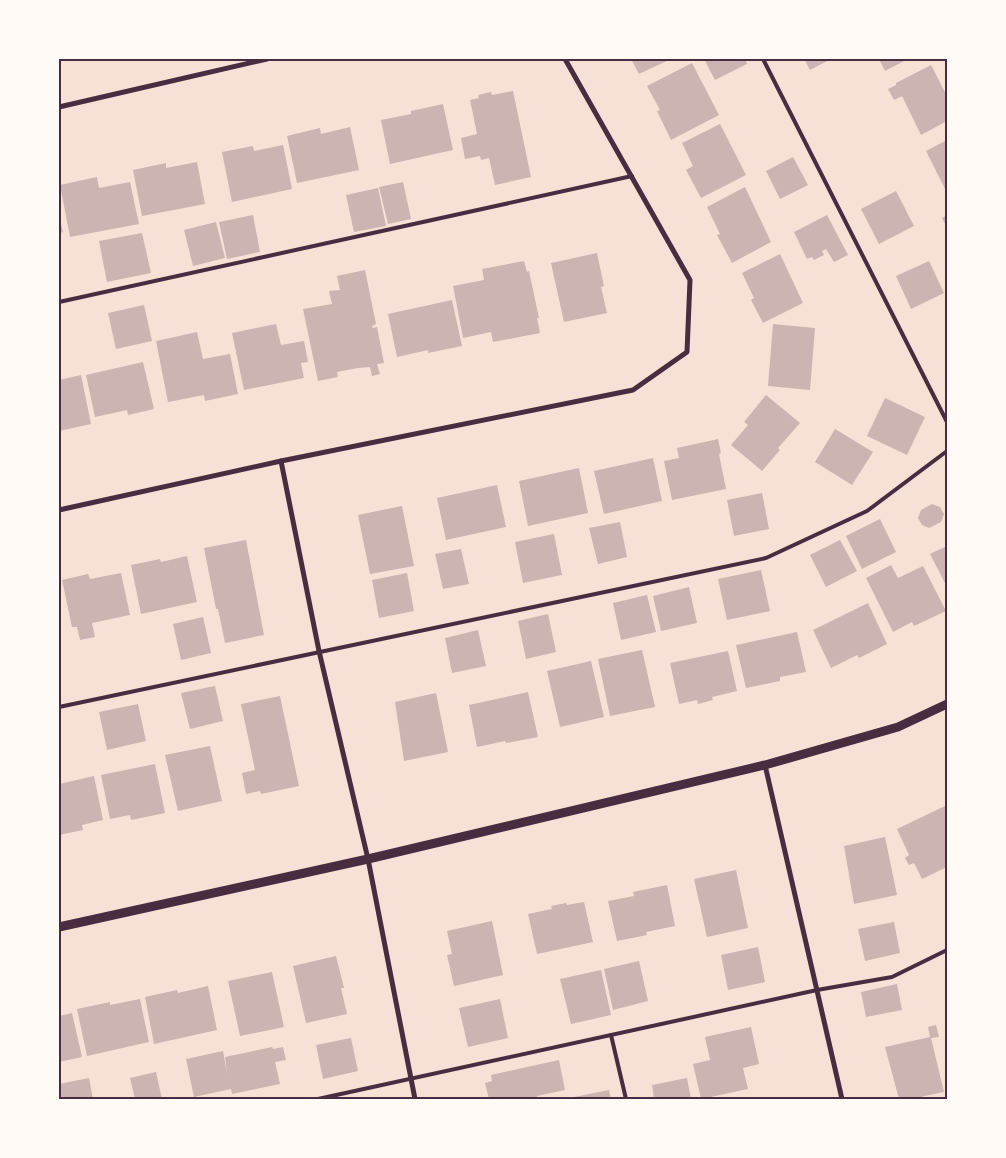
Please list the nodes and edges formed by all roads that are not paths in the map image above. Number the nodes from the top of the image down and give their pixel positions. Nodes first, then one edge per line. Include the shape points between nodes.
1 (267, 59) edge
2 (565, 59) edge
3 (763, 59) edge
4 (59, 107) edge
5 (632, 176) junction
6 (59, 302) edge
7 (947, 422) edge
8 (947, 451) edge
9 (281, 461) junction
10 (59, 510) edge
11 (319, 651) junction
12 (947, 704) edge
13 (59, 707) edge
14 (765, 765) junction
15 (368, 859) junction
16 (59, 927) edge
17 (947, 950) edge
18 (817, 990) junction
19 (611, 1036) junction
20 (410, 1079) junction
21 (318, 1099) edge
22 (415, 1099) edge
23 (626, 1099) edge
24 (842, 1099) edge

1 - 4 street
2 - 5 street
3 - 7 lane
5 - 6 lane
5 - 9 street via 690,280 687,352 633,390
8 - 11 lane via 867,510 766,558
9 - 10 street
9 - 11 street
11 - 13 lane
11 - 15 street
12 - 14 street via 898,727
14 - 15 street
14 - 18 street
15 - 16 street
15 - 20 street
17 - 18 lane via 892,977
18 - 19 lane
18 - 24 street
19 - 20 lane
19 - 23 lane
20 - 21 lane
20 - 22 street

